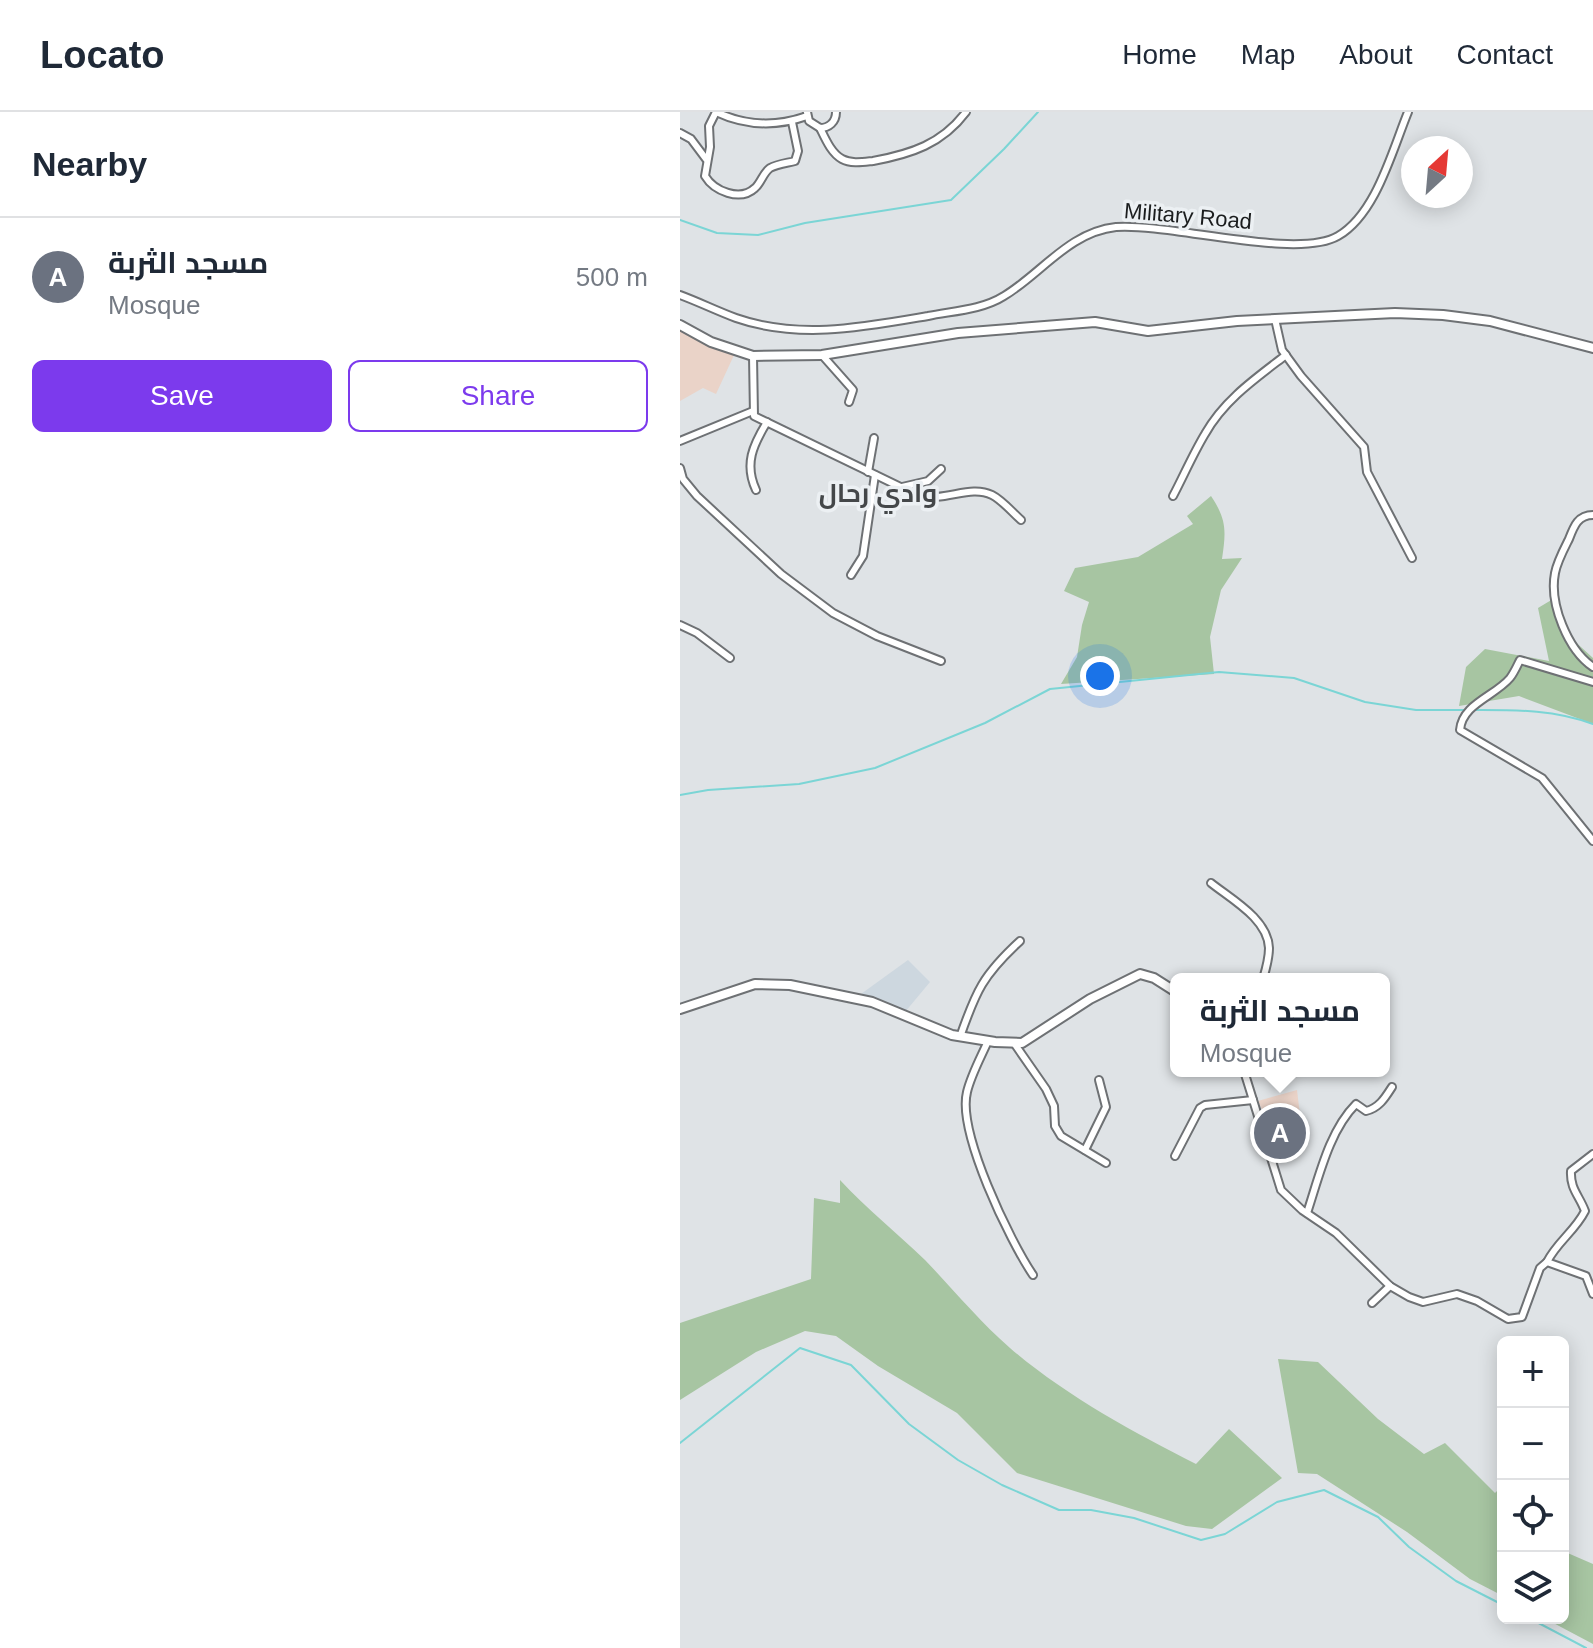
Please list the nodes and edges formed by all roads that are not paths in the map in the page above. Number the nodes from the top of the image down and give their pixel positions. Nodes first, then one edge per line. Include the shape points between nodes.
1 (716, 112) edge
2 (836, 112) edge
3 (966, 112) edge
4 (1408, 112) edge
5 (807, 114) edge
6 (792, 122) junction
7 (820, 128) junction
8 (680, 133) edge
9 (706, 159) junction
10 (680, 295) edge
11 (1275, 319) junction
12 (680, 325) edge
13 (1593, 348) edge
14 (822, 355) junction
15 (1286, 355) junction
16 (753, 356) junction
17 (849, 402) dead end
18 (753, 411) junction
19 (767, 422) junction
20 (874, 438) dead end
21 (680, 441) edge
22 (680, 468) edge
23 (941, 469) dead end
24 (872, 473) junction
25 (900, 487) junction
26 (756, 490) dead end
27 (1173, 496) dead end
28 (1593, 515) edge
29 (1021, 520) dead end
30 (1412, 558) dead end
31 (851, 575) dead end
32 (680, 625) edge
33 (730, 658) dead end
34 (941, 661) dead end
35 (1593, 667) edge
36 (1593, 682) edge
37 (1593, 841) edge
38 (1211, 883) dead end
39 (1020, 941) dead end
40 (1264, 973) edge
41 (1170, 988) edge
42 (680, 1009) edge
43 (960, 1037) junction
44 (988, 1041) junction
45 (1013, 1043) junction
46 (1246, 1077) edge
47 (1099, 1080) dead end
48 (1392, 1087) dead end
49 (1253, 1100) junction
50 (1085, 1150) junction
51 (1593, 1154) edge
52 (1175, 1156) dead end
53 (1106, 1163) dead end
54 (1307, 1213) junction
55 (1547, 1262) junction
56 (1033, 1275) dead end
57 (1390, 1286) junction
58 (1593, 1294) edge
59 (1372, 1303) dead end

1 - 6 street via 758,124
1 - 9 street
2 - 7 street via 829,126
3 - 7 street via 923,149 866,162 838,157
4 - 10 street, Military Road via 1366,209 1349,229 1325,242 1296,244 1113,227 1079,239 996,301 834,330 766,326
5 - 6 street
5 - 7 street
6 - 9 street via 798,144 795,161 767,170 749,192 737,195 711,185 705,176
8 - 9 street
11 - 13 street via 1443,315 1490,321
11 - 14 street via 1148,331 1095,322 1065,324 958,333
11 - 15 street
12 - 16 street
14 - 16 street
14 - 17 street via 853,390
15 - 27 street via 1228,403 1206,432
15 - 30 street via 1364,447 1367,472
16 - 18 street
18 - 19 street
18 - 21 street
19 - 24 street
19 - 26 street via 751,447
20 - 24 street
22 - 34 street via 697,496 781,574 833,613
23 - 25 street via 928,481
24 - 25 street
24 - 31 street via 863,556
25 - 29 street via 929,499 970,490 992,495
28 - 35 street via 1575,523 1554,573 1563,630 1580,658
32 - 33 street
36 - 37 street via 1520,660 1511,677 1470,710 1460,730 1542,778
38 - 40 street via 1252,915 1263,931 1269,945
39 - 43 street via 993,966 974,997
41 - 45 street via 1140,974 1022,1043
42 - 43 street via 755,984 790,985 872,1002
43 - 44 street
44 - 45 street
44 - 56 street via 966,1094 967,1112 991,1196
45 - 50 street via 1046,1089 1061,1136
46 - 49 street
47 - 50 street via 1106,1107
48 - 54 street via 1373,1110 1356,1104 1345,1115
49 - 52 street via 1200,1108
49 - 54 street via 1281,1190
50 - 53 street
51 - 55 street via 1571,1171 1571,1185 1585,1211
54 - 57 street via 1336,1233
55 - 57 street via 1522,1317 1508,1319 1457,1294 1423,1302
55 - 58 street via 1586,1276
57 - 59 street

